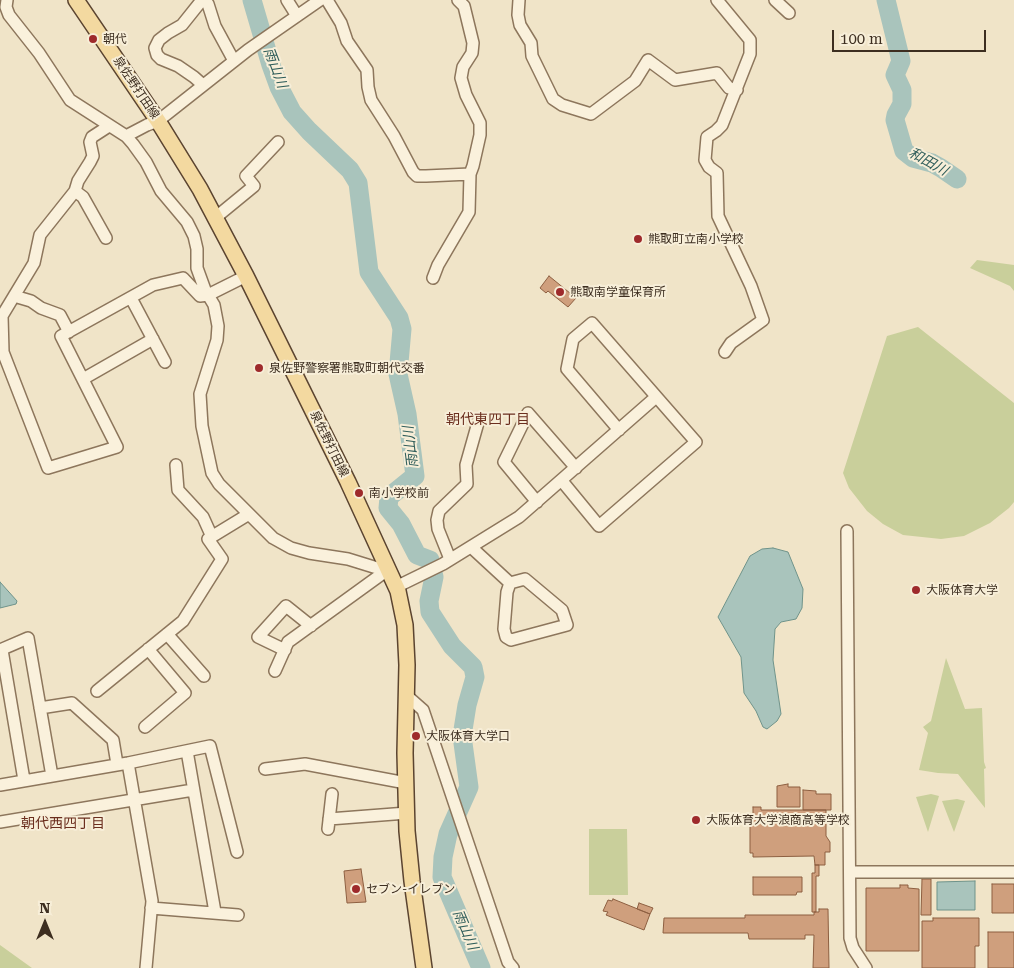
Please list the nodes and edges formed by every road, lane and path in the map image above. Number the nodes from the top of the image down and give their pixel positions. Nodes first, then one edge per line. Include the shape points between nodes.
1 (7, 0) edge
2 (76, 0) edge
3 (204, 0) edge
4 (288, 0) edge
5 (320, 0) edge
6 (327, 0) edge
7 (458, 0) edge
8 (519, 0) edge
9 (717, 0) edge
10 (776, 0) edge
11 (789, 13) dead end
12 (297, 16) junction
13 (234, 61) junction
14 (203, 85) junction
15 (737, 90) junction
16 (158, 121) junction
17 (110, 126) junction
18 (126, 136) junction
19 (278, 142) dead end
20 (470, 174) junction
21 (75, 191) junction
22 (215, 218) junction
23 (106, 238) dead end
24 (246, 276) junction
25 (434, 278) dead end
26 (208, 295) junction
27 (14, 296) junction
28 (131, 298) junction
29 (1, 316) edge
30 (69, 332) junction
31 (153, 339) junction
32 (725, 352) dead end
33 (165, 362) dead end
34 (83, 379) junction
35 (656, 397) junction
36 (479, 419) dead end
37 (619, 430) junction
38 (176, 465) dead end
39 (576, 468) junction
40 (562, 481) junction
41 (537, 502) junction
42 (249, 514) junction
43 (846, 531) dead end
44 (212, 537) junction
45 (471, 547) junction
46 (446, 561) junction
47 (388, 571) junction
48 (510, 583) junction
49 (396, 587) junction
50 (311, 626) junction
51 (167, 634) junction
52 (148, 649) junction
53 (1, 650) edge
54 (285, 650) junction
55 (276, 671) dead end
56 (204, 676) dead end
57 (97, 691) dead end
58 (406, 694) junction
59 (40, 708) junction
60 (145, 726) dead end
61 (187, 751) junction
62 (123, 764) junction
63 (265, 769) dead end
64 (52, 776) junction
65 (24, 780) junction
66 (406, 782) junction
67 (0, 785) edge
68 (193, 790) junction
69 (332, 794) dead end
70 (134, 799) junction
71 (407, 813) junction
72 (0, 822) edge
73 (237, 852) dead end
74 (850, 872) junction
75 (1014, 872) edge
76 (151, 908) junction
77 (215, 912) junction
78 (238, 915) dead end
79 (146, 968) edge
80 (424, 968) edge
81 (513, 968) edge
82 (866, 968) edge

1 - 17 street via 9,15 39,52 70,100
2 - 16 main road, 泉佐野打田線
3 - 13 street
3 - 14 street via 182,26 159,40 155,48 161,59 178,66
4 - 12 street
5 - 12 street
6 - 20 street via 341,23 347,42 366,70 371,100 413,172 417,176
7 - 20 street via 464,6 473,43 472,53 462,67 461,78 480,122
8 - 15 street via 520,25 531,43 532,56 553,99 562,105 591,114 635,81 648,60 675,80 717,74 729,88
9 - 15 street via 750,40 750,54
10 - 11 street
12 - 13 street
13 - 14 street
14 - 16 street
15 - 32 street via 722,125 707,137 704,160 717,173 718,216 763,320 731,343
16 - 18 street
16 - 22 main road, 泉佐野打田線
17 - 18 street
17 - 21 street via 92,137 93,156
18 - 26 street via 146,162 161,191 187,222 197,249 200,279
19 - 22 street via 246,176 254,186
20 - 25 street via 469,212 438,265
21 - 23 street via 83,198
21 - 27 street via 40,235 34,263
22 - 24 main road, 泉佐野打田線
24 - 26 street
24 - 47 main road, 泉佐野打田線 via 348,482
26 - 28 street via 200,296 183,278 153,286
26 - 42 street via 214,305 218,326 217,340 200,394 202,426 212,473
27 - 29 street
27 - 30 street via 60,315
28 - 30 street
28 - 31 street
29 - 34 street via 3,352 48,468 117,447
30 - 34 street via 62,336
31 - 33 street
31 - 34 street
35 - 37 street
35 - 37 street via 592,324 573,339 567,369
35 - 40 street via 696,442 599,526
36 - 46 street via 466,466 467,484 439,511 438,529
37 - 39 street
38 - 44 street via 178,490 203,517
39 - 40 street
39 - 41 street via 528,413 504,462
40 - 41 street
41 - 45 street
42 - 44 street
42 - 47 street via 273,538 291,548
43 - 74 street
44 - 51 street via 208,539 222,559 183,621
45 - 46 street
45 - 48 street
46 - 49 street
47 - 49 main road, 泉佐野打田線
47 - 50 street
48 - 48 street via 525,579 562,610 567,625 510,640 504,629
49 - 58 main road, 泉佐野打田線 via 405,625
50 - 54 street via 288,642
50 - 54 street via 286,606 258,637
51 - 52 street
51 - 56 street
52 - 57 street
52 - 60 street via 185,693
53 - 59 street via 28,638
53 - 65 street
54 - 55 street
58 - 66 main road, 泉佐野打田線
58 - 81 street via 423,710 508,962
59 - 62 street via 72,703 83,707 113,740
59 - 64 street
61 - 62 street
61 - 68 street
61 - 73 street via 210,746
62 - 64 street
62 - 70 street
63 - 66 street via 305,764
64 - 65 street
65 - 67 street
66 - 71 main road, 泉佐野打田線
68 - 70 street
68 - 77 street
69 - 71 street via 329,824
70 - 72 street
70 - 76 street
71 - 80 main road, 泉佐野打田線
74 - 75 street
74 - 82 street via 850,938
76 - 77 street
76 - 79 street
77 - 78 street

